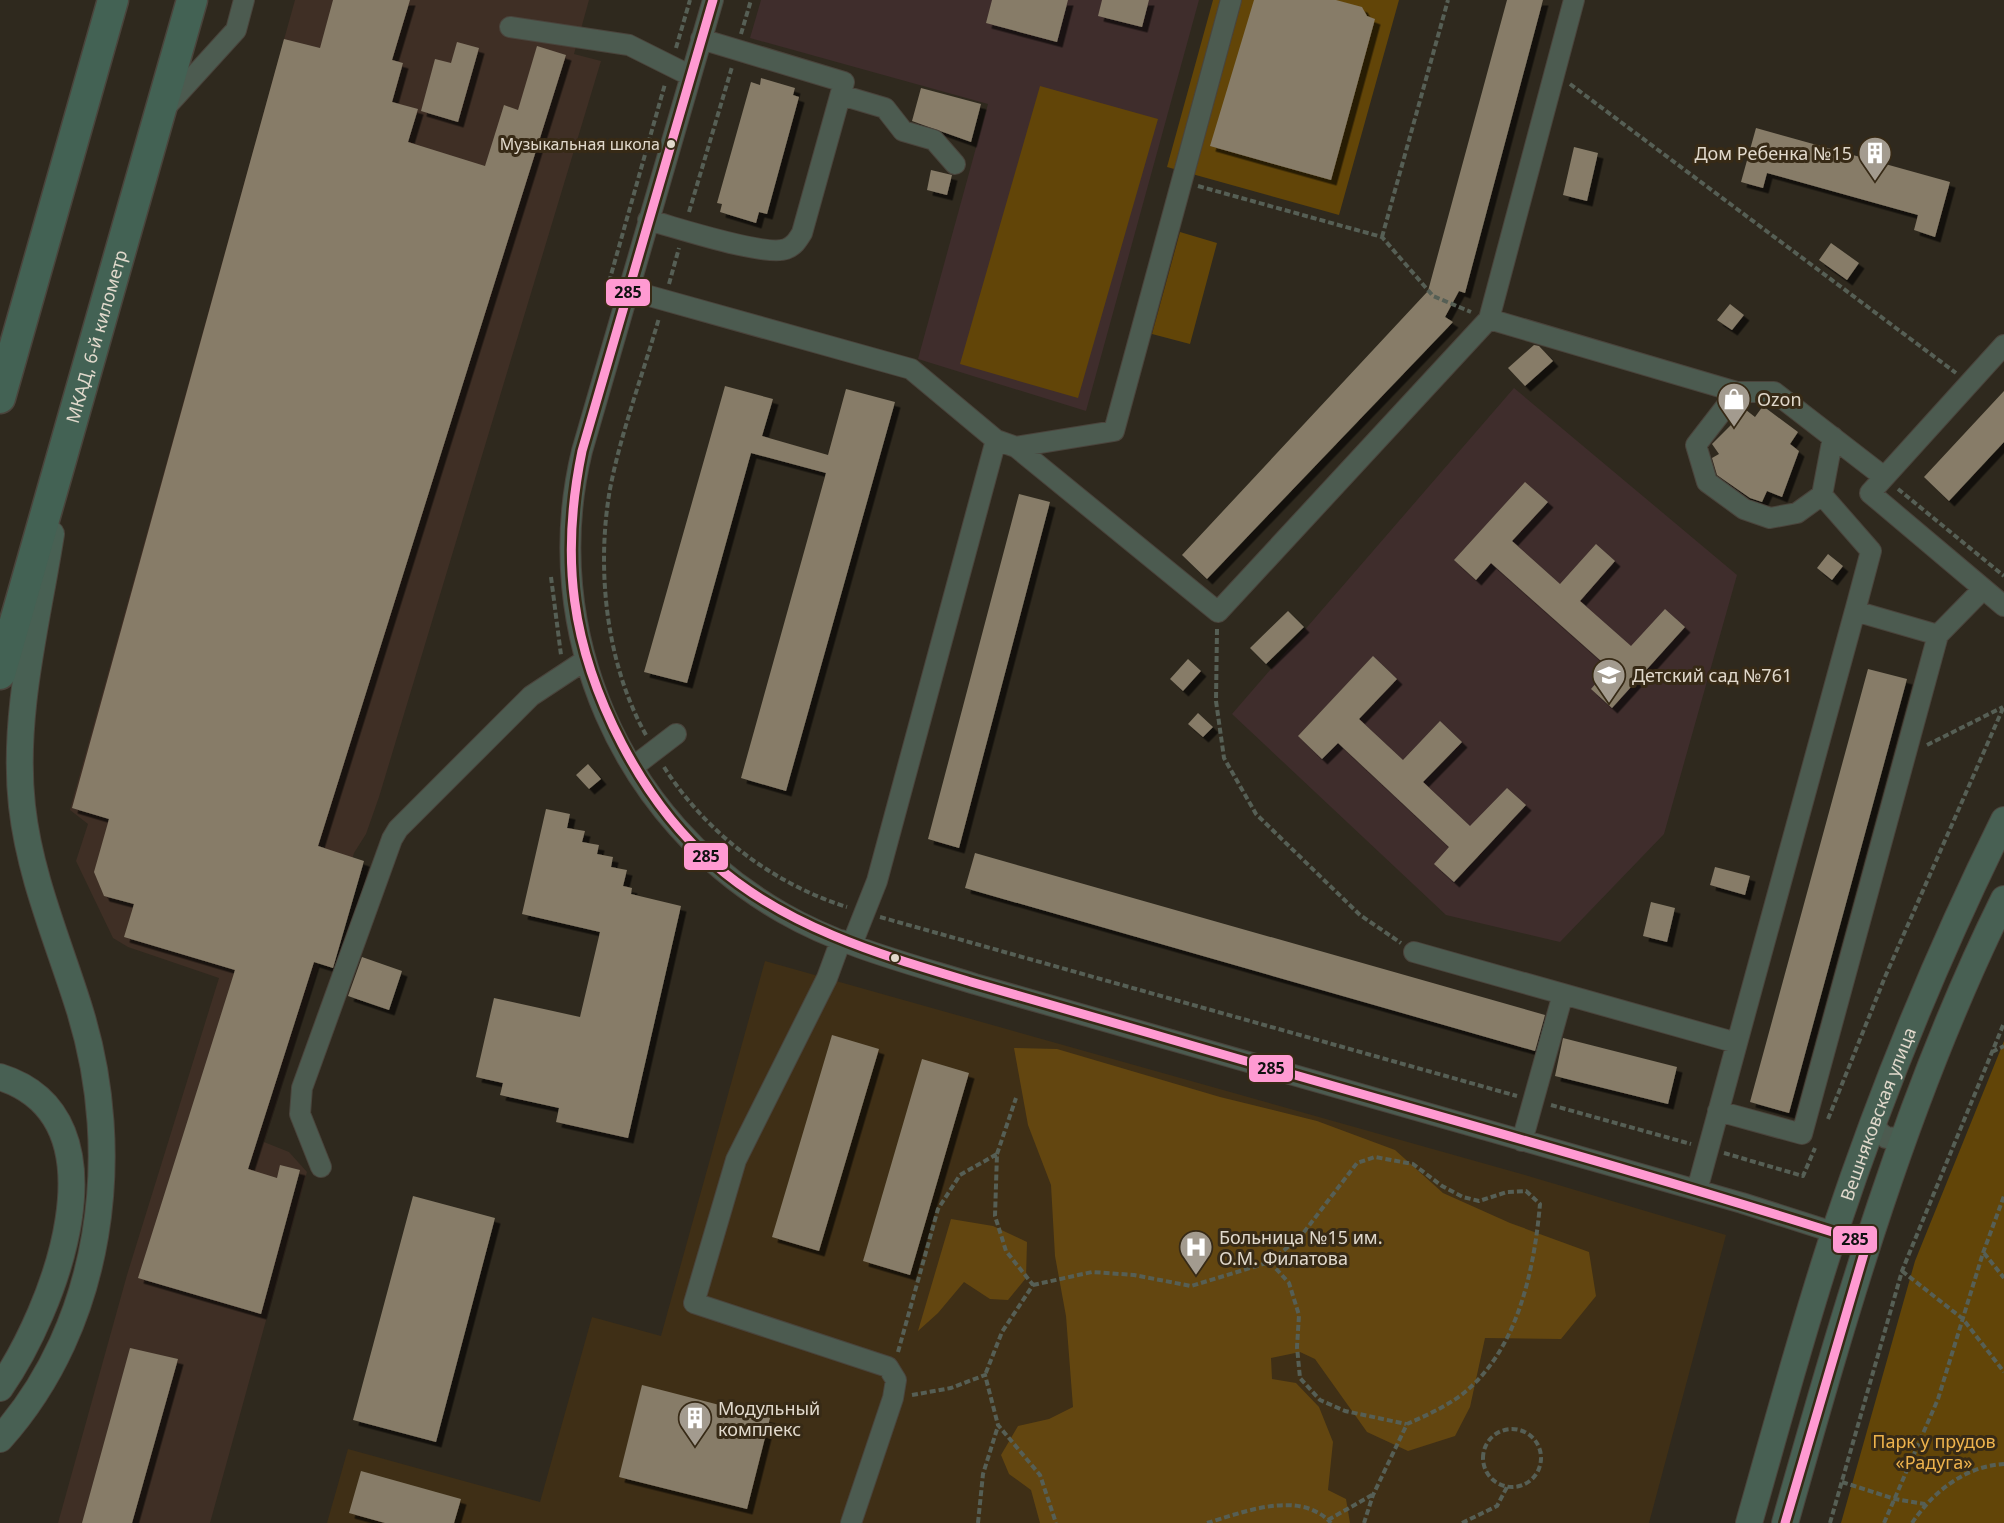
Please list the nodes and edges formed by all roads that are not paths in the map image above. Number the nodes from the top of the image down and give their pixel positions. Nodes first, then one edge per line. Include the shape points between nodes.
1 (113, 0) edge
2 (192, 0) edge
3 (244, 0) edge
4 (713, 0) edge
5 (1231, 0) edge
6 (1574, 0) edge
7 (510, 27) dead end
8 (701, 39) junction
9 (691, 76) junction
10 (840, 95) junction
11 (159, 114) junction
12 (955, 164) dead end
13 (648, 220) junction
14 (628, 290) junction
15 (1489, 319) junction
16 (2004, 345) edge
17 (1737, 392) junction
18 (0, 398) edge
19 (1833, 437) junction
20 (67, 439) junction
21 (996, 440) junction
22 (1016, 447) junction
23 (1884, 477) junction
24 (1822, 495) junction
25 (1983, 589) junction
26 (2004, 606) edge
27 (1855, 611) junction
28 (1938, 635) junction
29 (584, 661) junction
30 (0, 674) edge
31 (676, 734) dead end
32 (633, 767) junction
33 (2004, 820) edge
34 (2004, 898) edge
35 (846, 942) junction
36 (1414, 952) road end
37 (1563, 994) junction
38 (1737, 1043) junction
39 (0, 1077) edge
40 (1718, 1111) junction
41 (1876, 1115) junction
42 (1908, 1127) junction
43 (1522, 1141) junction
44 (321, 1167) dead end
45 (1697, 1190) junction
46 (1834, 1232) junction
47 (1867, 1243) junction
48 (0, 1388) edge
49 (0, 1438) edge
50 (851, 1523) edge
51 (1749, 1523) edge
52 (1785, 1523) edge

1 - 18 highway
2 - 11 highway, МКАД, 6-й километр
3 - 11 street via 236,30
4 - 8 street
5 - 22 street via 1114,431
6 - 15 street
7 - 9 street via 629,45
8 - 9 street
8 - 10 street via 844,82
9 - 13 street
10 - 12 street via 885,108 903,131 934,140
10 - 13 street via 802,233 795,245 783,250 763,250
11 - 20 highway, МКАД, 6-й километр
13 - 14 street
14 - 21 street via 911,369
14 - 29 street via 573,496 572,590
15 - 17 street
15 - 22 street via 1218,612
16 - 23 street
17 - 19 street via 1774,392
17 - 24 street via 1696,445 1707,482 1744,509 1770,518 1797,513
19 - 23 street
19 - 24 street
20 - 30 highway, МКАД, 6-й километр
20 - 49 main road via 23,707 19,774 34,873 80,1011 99,1103 101,1198 80,1296 43,1377
21 - 22 street
21 - 35 street via 877,881
23 - 25 street via 1870,493
24 - 27 street via 1871,550
25 - 26 street
25 - 28 street
27 - 28 street
27 - 38 street
28 - 40 street via 1802,1134
29 - 32 street
29 - 44 street via 531,696 392,839 310,1061 299,1102 302,1125
31 - 32 street
32 - 35 street via 676,829 724,874 782,913
33 - 41 main road, Вешняковская улица via 1938,958
34 - 42 main road, Вешняковская улица
35 - 43 street via 975,984
35 - 50 street via 736,1160 694,1303 888,1367 894,1389
36 - 37 street
37 - 38 street
37 - 43 street
38 - 40 street
39 - 48 main road via 26,1088 53,1114 68,1143 71,1177 68,1217 51,1287
40 - 45 street
41 - 42 street via 1876,1128 1886,1138 1899,1137
41 - 46 main road, Вешняковская улица
42 - 47 main road, Вешняковская улица
43 - 45 street
45 - 46 street
46 - 47 street
46 - 51 main road, Вешняковская улица
47 - 52 main road, Вешняковская улица

